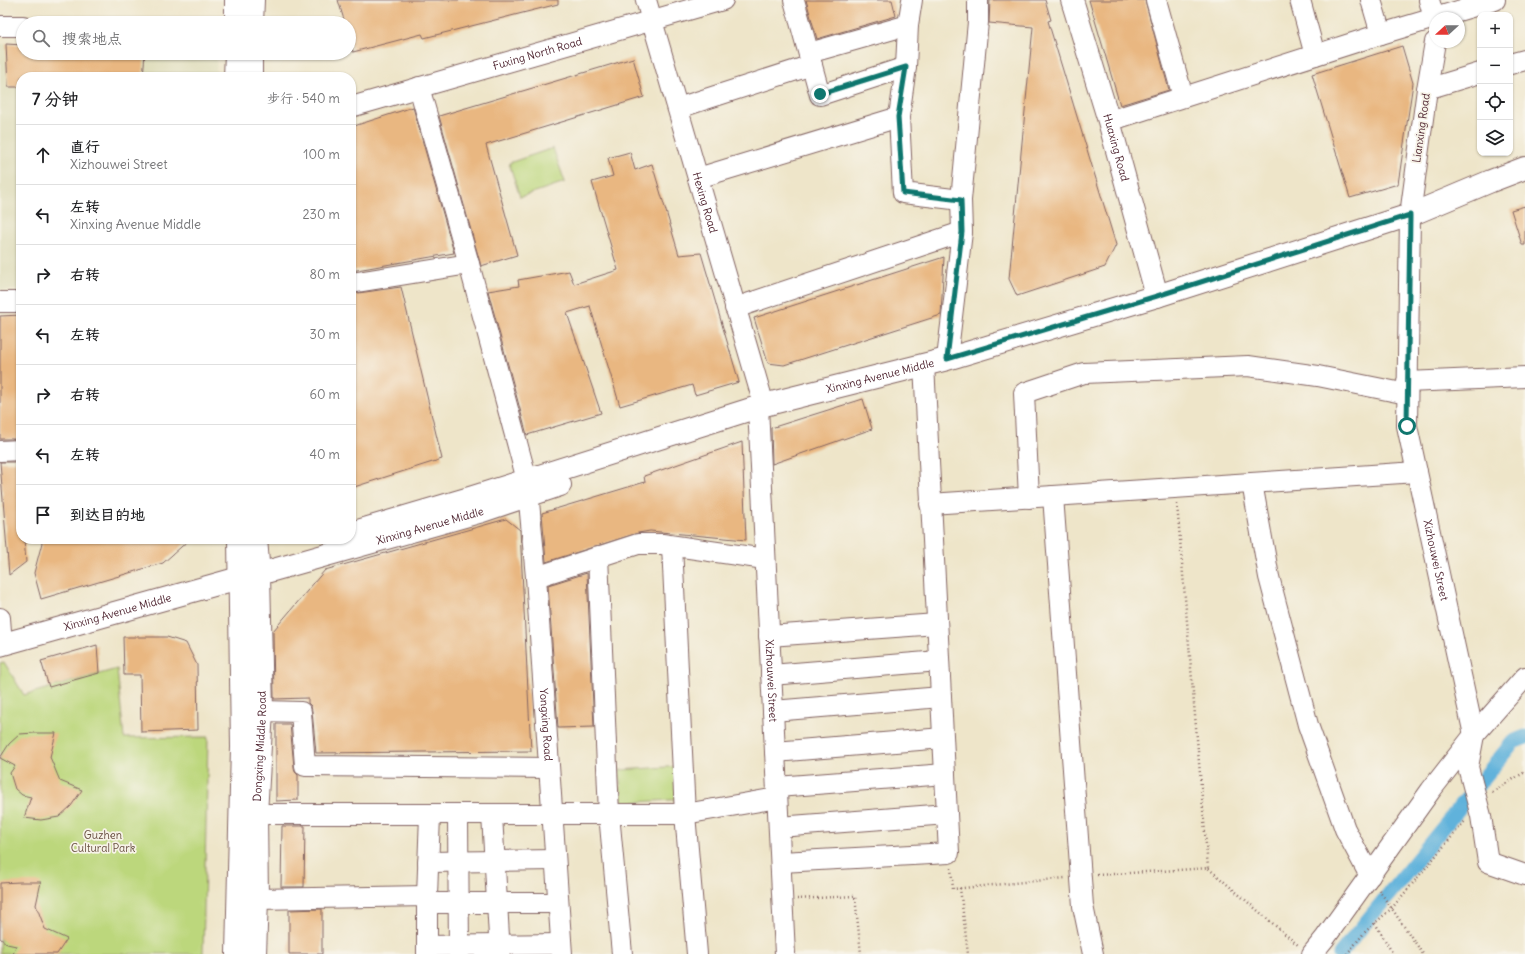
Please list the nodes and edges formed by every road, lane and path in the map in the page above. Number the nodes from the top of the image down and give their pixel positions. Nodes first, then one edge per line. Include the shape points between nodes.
1 (236, 0) edge
2 (253, 0) edge
3 (646, 0) edge
4 (723, 0) edge
5 (794, 0) edge
6 (912, 0) edge
7 (978, 0) edge
8 (1072, 0) edge
9 (1156, 0) edge
10 (1300, 0) edge
11 (1371, 0) edge
12 (1495, 0) edge
13 (1438, 12) edge
14 (1429, 15) edge
15 (236, 16) edge
16 (252, 16) edge
17 (652, 21) junction
18 (908, 25) junction
19 (0, 26) edge
20 (16, 26) edge
21 (1381, 34) junction
22 (1434, 48) edge
23 (1315, 55) junction
24 (810, 59) junction
25 (236, 60) edge
26 (251, 60) edge
27 (1525, 60) edge
28 (1513, 63) edge
29 (906, 67) junction
30 (235, 72) edge
31 (251, 72) edge
32 (1477, 74) edge
33 (419, 87) junction
34 (1427, 89) junction
35 (1183, 97) junction
36 (356, 106) edge
37 (678, 108) junction
38 (898, 117) junction
39 (1108, 121) junction
40 (1525, 168) edge
41 (698, 178) junction
42 (961, 200) junction
43 (1410, 215) junction
44 (962, 232) junction
45 (469, 264) junction
46 (356, 282) edge
47 (1157, 296) junction
48 (0, 302) edge
49 (16, 302) edge
50 (735, 308) junction
51 (947, 359) junction
52 (924, 364) junction
53 (1525, 377) edge
54 (1407, 388) junction
55 (761, 406) junction
56 (0, 450) edge
57 (16, 450) edge
58 (1417, 472) junction
59 (1252, 483) junction
60 (528, 488) junction
61 (1176, 488) junction
62 (1053, 496) junction
63 (1029, 498) junction
64 (930, 504) junction
65 (356, 532) edge
66 (356, 539) edge
67 (241, 544) edge
68 (313, 544) edge
69 (335, 544) edge
70 (672, 546) junction
71 (598, 556) junction
72 (765, 559) junction
73 (250, 563) edge
74 (536, 576) junction
75 (937, 624) junction
76 (1, 633) edge
77 (769, 636) junction
78 (939, 661) junction
79 (771, 675) junction
80 (1525, 677) edge
81 (941, 697) junction
82 (773, 710) junction
83 (262, 711) junction
84 (1474, 735) junction
85 (943, 738) junction
86 (775, 752) junction
87 (549, 768) junction
88 (1525, 772) edge
89 (945, 774) junction
90 (777, 793) junction
91 (256, 814) junction
92 (552, 814) junction
93 (609, 814) junction
94 (685, 814) junction
95 (947, 814) junction
96 (430, 815) junction
97 (458, 815) junction
98 (492, 815) junction
99 (1481, 816) junction
100 (779, 827) junction
101 (950, 853) junction
102 (555, 860) junction
103 (494, 861) junction
104 (428, 862) junction
105 (458, 862) junction
106 (781, 862) junction
107 (1208, 868) junction
108 (1525, 875) edge
109 (1081, 876) junction
110 (1370, 876) junction
111 (960, 888) junction
112 (257, 899) junction
113 (782, 899) junction
114 (427, 900) junction
115 (459, 903) junction
116 (497, 903) junction
117 (558, 903) junction
118 (1392, 908) junction
119 (1375, 923) junction
120 (500, 949) edge
121 (562, 949) edge
122 (427, 950) edge
123 (459, 950) edge
124 (1307, 951) edge
125 (1349, 953) edge
126 (237, 954) edge
127 (255, 954) edge
128 (622, 954) edge
129 (697, 954) edge
130 (785, 954) edge
131 (861, 954) edge
132 (968, 954) edge
133 (1093, 954) edge
134 (1393, 954) edge
135 (1423, 954) edge

1 - 15 main road
2 - 16 main road
3 - 17 street, Hexing Road
4 - 17 street, Fuxing North Road
5 - 24 street
6 - 18 street
7 - 42 street
8 - 39 main road, Huaxing Road
9 - 35 street
10 - 23 street
11 - 21 street
12 - 13 street
14 - 21 street
17 - 33 street, Fuxing North Road
17 - 37 street, Hexing Road
18 - 24 street
18 - 29 street
19 - 20 street
21 - 23 street
22 - 34 street, Lianxing Road
23 - 35 street
24 - 29 street via 820,94
24 - 37 street
25 - 30 main road
26 - 31 main road
27 - 28 street
29 - 38 street
32 - 34 street
33 - 36 street, Fuxing North Road
33 - 45 street, Yongxing Road
34 - 43 street, Lianxing Road
35 - 39 street
37 - 41 street, Hexing Road
38 - 41 street
38 - 42 street via 903,193
39 - 47 main road, Huaxing Road
40 - 43 main road, Xinxing Avenue Middle
41 - 50 street, Hexing Road
42 - 44 street
43 - 47 main road, Xinxing Avenue Middle
43 - 54 street, Xizhouwei Street
44 - 50 street
44 - 51 street
45 - 46 street
45 - 60 street, Yongxing Road
47 - 51 main road, Xinxing Avenue Middle
48 - 49 street
50 - 55 street, Hexing Road
51 - 52 main road, Xinxing Avenue Middle
52 - 55 main road, Xinxing Avenue Middle
52 - 64 street
53 - 54 street
54 - 58 street, Xizhouwei Street via 1407,426
54 - 63 street via 1248,366 1084,373 1024,393
55 - 60 main road, Xinxing Avenue Middle via 718,433
55 - 72 street, Xizhouwei Street
56 - 57 street
58 - 59 street
58 - 84 street, Xizhouwei Street
59 - 61 street
59 - 110 street via 1269,576 1308,725 1345,829
60 - 65 main road, Xinxing Avenue Middle via 473,497
60 - 66 main road, Xinxing Avenue Middle via 479,512
60 - 74 street, Yongxing Road
61 - 62 street
61 - 107 path
62 - 63 street
62 - 109 street
63 - 64 street
64 - 75 street
67 - 73 main road, Dongxing Middle Road
68 - 73 main road, Xinxing Avenue Middle
69 - 73 main road, Xinxing Avenue Middle
70 - 71 street via 638,544
70 - 72 street
70 - 94 street
71 - 74 street
71 - 93 street
72 - 77 street, Xizhouwei Street
73 - 76 main road, Xinxing Avenue Middle via 134,600
73 - 83 main road, Dongxing Middle Road
73 - 126 main road, Dongxing Middle Road
74 - 87 street, Yongxing Road
75 - 77 street
75 - 78 street
77 - 79 street, Xizhouwei Street
78 - 79 street
78 - 81 street
79 - 82 street, Xizhouwei Street
80 - 84 street
81 - 82 street
81 - 85 street
82 - 86 street, Xizhouwei Street
83 - 87 street via 302,712 305,766
83 - 91 main road, Dongxing Middle Road
84 - 99 street, Xizhouwei Street via 1468,767
84 - 110 street
85 - 86 street
85 - 89 street
86 - 90 street, Xizhouwei Street
87 - 92 street, Yongxing Road
88 - 99 path via 1486,796
89 - 90 street
89 - 95 street
90 - 94 street
90 - 100 street, Xizhouwei Street
91 - 96 street
91 - 112 main road, Dongxing Middle Road
92 - 93 street
92 - 98 street
92 - 102 street, Yongxing Road
93 - 94 street
93 - 128 street
94 - 129 street
95 - 100 street
95 - 101 street
96 - 97 street
96 - 104 street
97 - 98 street
97 - 105 street
98 - 103 street
99 - 108 street, Xizhouwei Street via 1488,862
99 - 118 path via 1467,819 1456,830
100 - 106 street, Xizhouwei Street
101 - 106 street
101 - 111 path via 953,889
102 - 103 street
102 - 117 street, Yongxing Road
103 - 105 street
103 - 116 street
104 - 105 street
104 - 114 street
105 - 115 street
106 - 113 street, Xizhouwei Street
107 - 109 path
107 - 124 path
109 - 111 path
109 - 133 street via 1083,906
110 - 118 path
110 - 124 street via 1325,938
111 - 132 path
112 - 114 street
112 - 127 main road, Dongxing Middle Road
113 - 130 street, Xizhouwei Street
113 - 131 path via 855,896
114 - 115 street
114 - 122 street
115 - 116 street
115 - 123 street
116 - 117 street
116 - 120 street
117 - 121 street, Yongxing Road
118 - 119 path
118 - 135 path
119 - 125 path
119 - 134 path
120 - 121 street
120 - 123 street
122 - 123 street

